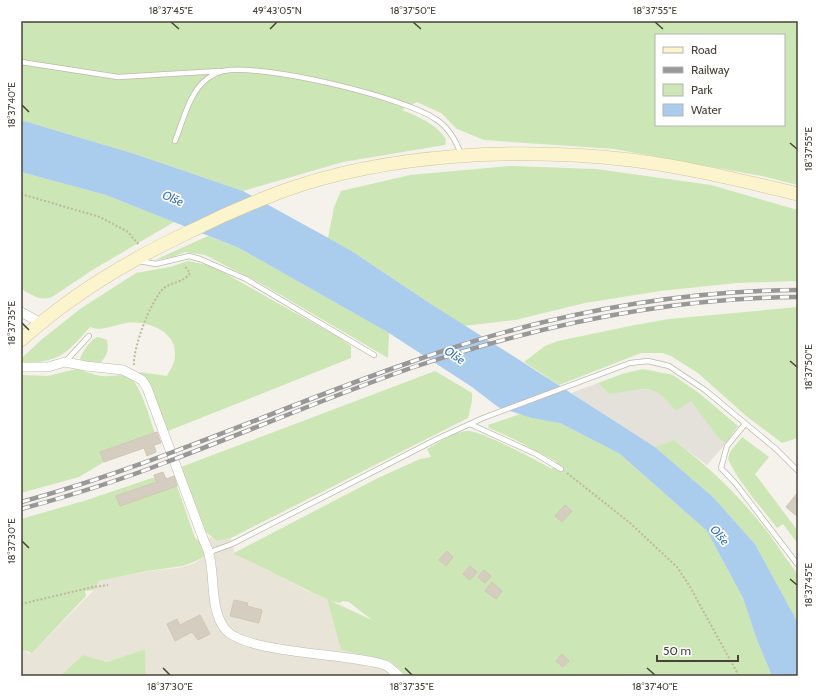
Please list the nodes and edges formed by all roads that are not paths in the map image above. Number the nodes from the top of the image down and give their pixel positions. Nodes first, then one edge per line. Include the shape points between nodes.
1 (21, 62) edge
2 (222, 71) junction
3 (175, 141) dead end
4 (461, 156) junction
5 (798, 194) edge
6 (134, 260) junction
7 (21, 312) edge
8 (41, 323) junction
9 (89, 336) dead end
10 (21, 340) edge
11 (374, 356) dead end
12 (65, 362) junction
13 (21, 368) edge
14 (470, 424) junction
15 (745, 424) junction
16 (561, 470) road end
17 (798, 471) edge
18 (210, 552) junction
19 (798, 565) edge
20 (399, 676) edge

1 - 2 lane via 118,77
2 - 3 lane via 206,80 195,93
2 - 4 lane via 243,70 340,86 418,109 437,119 449,131
4 - 5 main road via 544,154 632,160 668,165
4 - 6 main road via 359,171 284,191 227,214
6 - 8 main road via 77,294
6 - 11 lane via 156,264 189,256 222,268 252,283
7 - 8 street
8 - 10 main road
9 - 12 lane
12 - 13 street via 48,367
12 - 18 street via 123,370 142,380
14 - 15 lane via 630,363 648,361 669,366 705,390
14 - 16 lane via 536,454
14 - 18 lane via 320,497 232,544
15 - 17 lane
15 - 19 lane via 726,446 721,468
18 - 20 street via 217,613 226,629 239,639 274,648 386,665

